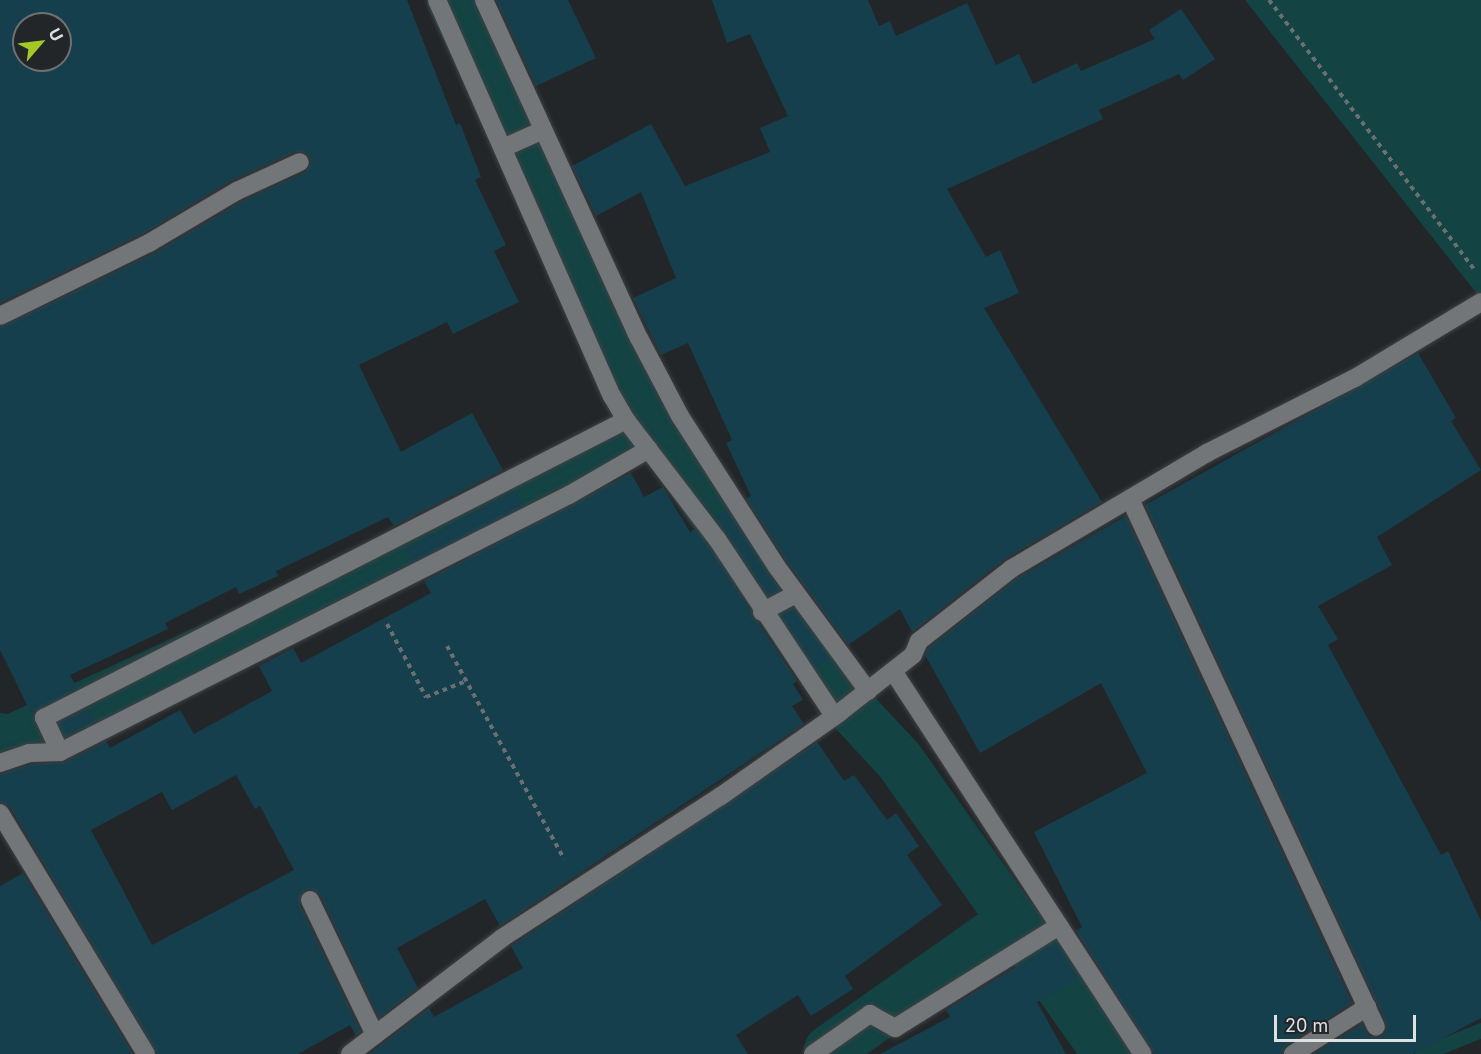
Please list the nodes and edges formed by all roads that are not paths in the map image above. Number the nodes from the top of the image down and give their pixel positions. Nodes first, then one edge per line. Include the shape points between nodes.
1 (437, 0) edge
2 (484, 0) edge
3 (543, 130) junction
4 (503, 148) junction
5 (300, 162) dead end
6 (1481, 303) edge
7 (0, 316) edge
8 (626, 420) junction
9 (647, 446) junction
10 (1130, 499) junction
11 (796, 594) junction
12 (762, 612) junction
13 (893, 671) junction
14 (867, 691) junction
15 (837, 714) junction
16 (60, 752) junction
17 (0, 763) edge
18 (0, 813) edge
19 (310, 900) dead end
20 (1059, 926) junction
21 (1367, 1007) junction
22 (1376, 1027) dead end
23 (375, 1035) junction
24 (146, 1054) edge
25 (350, 1054) edge
26 (813, 1054) edge
27 (1143, 1054) edge
28 (1293, 1054) edge

1 - 4 street
2 - 3 street
3 - 4 street
3 - 11 street via 639,338 680,416
4 - 8 street via 593,357
5 - 7 street via 237,191 149,243
6 - 10 street via 1354,378 1207,453
8 - 9 street
8 - 16 street via 44,718
9 - 12 street via 717,539
9 - 16 street via 569,495
10 - 13 street via 1011,568 919,641 914,656
10 - 21 street
11 - 12 street
11 - 14 street
12 - 15 street
13 - 14 street
13 - 20 street
14 - 15 street
15 - 23 street via 721,796 579,886
16 - 17 street via 29,753
18 - 24 street
19 - 23 street
20 - 26 street via 895,1028 870,1014
20 - 27 street
21 - 22 street
21 - 28 street
23 - 25 street

